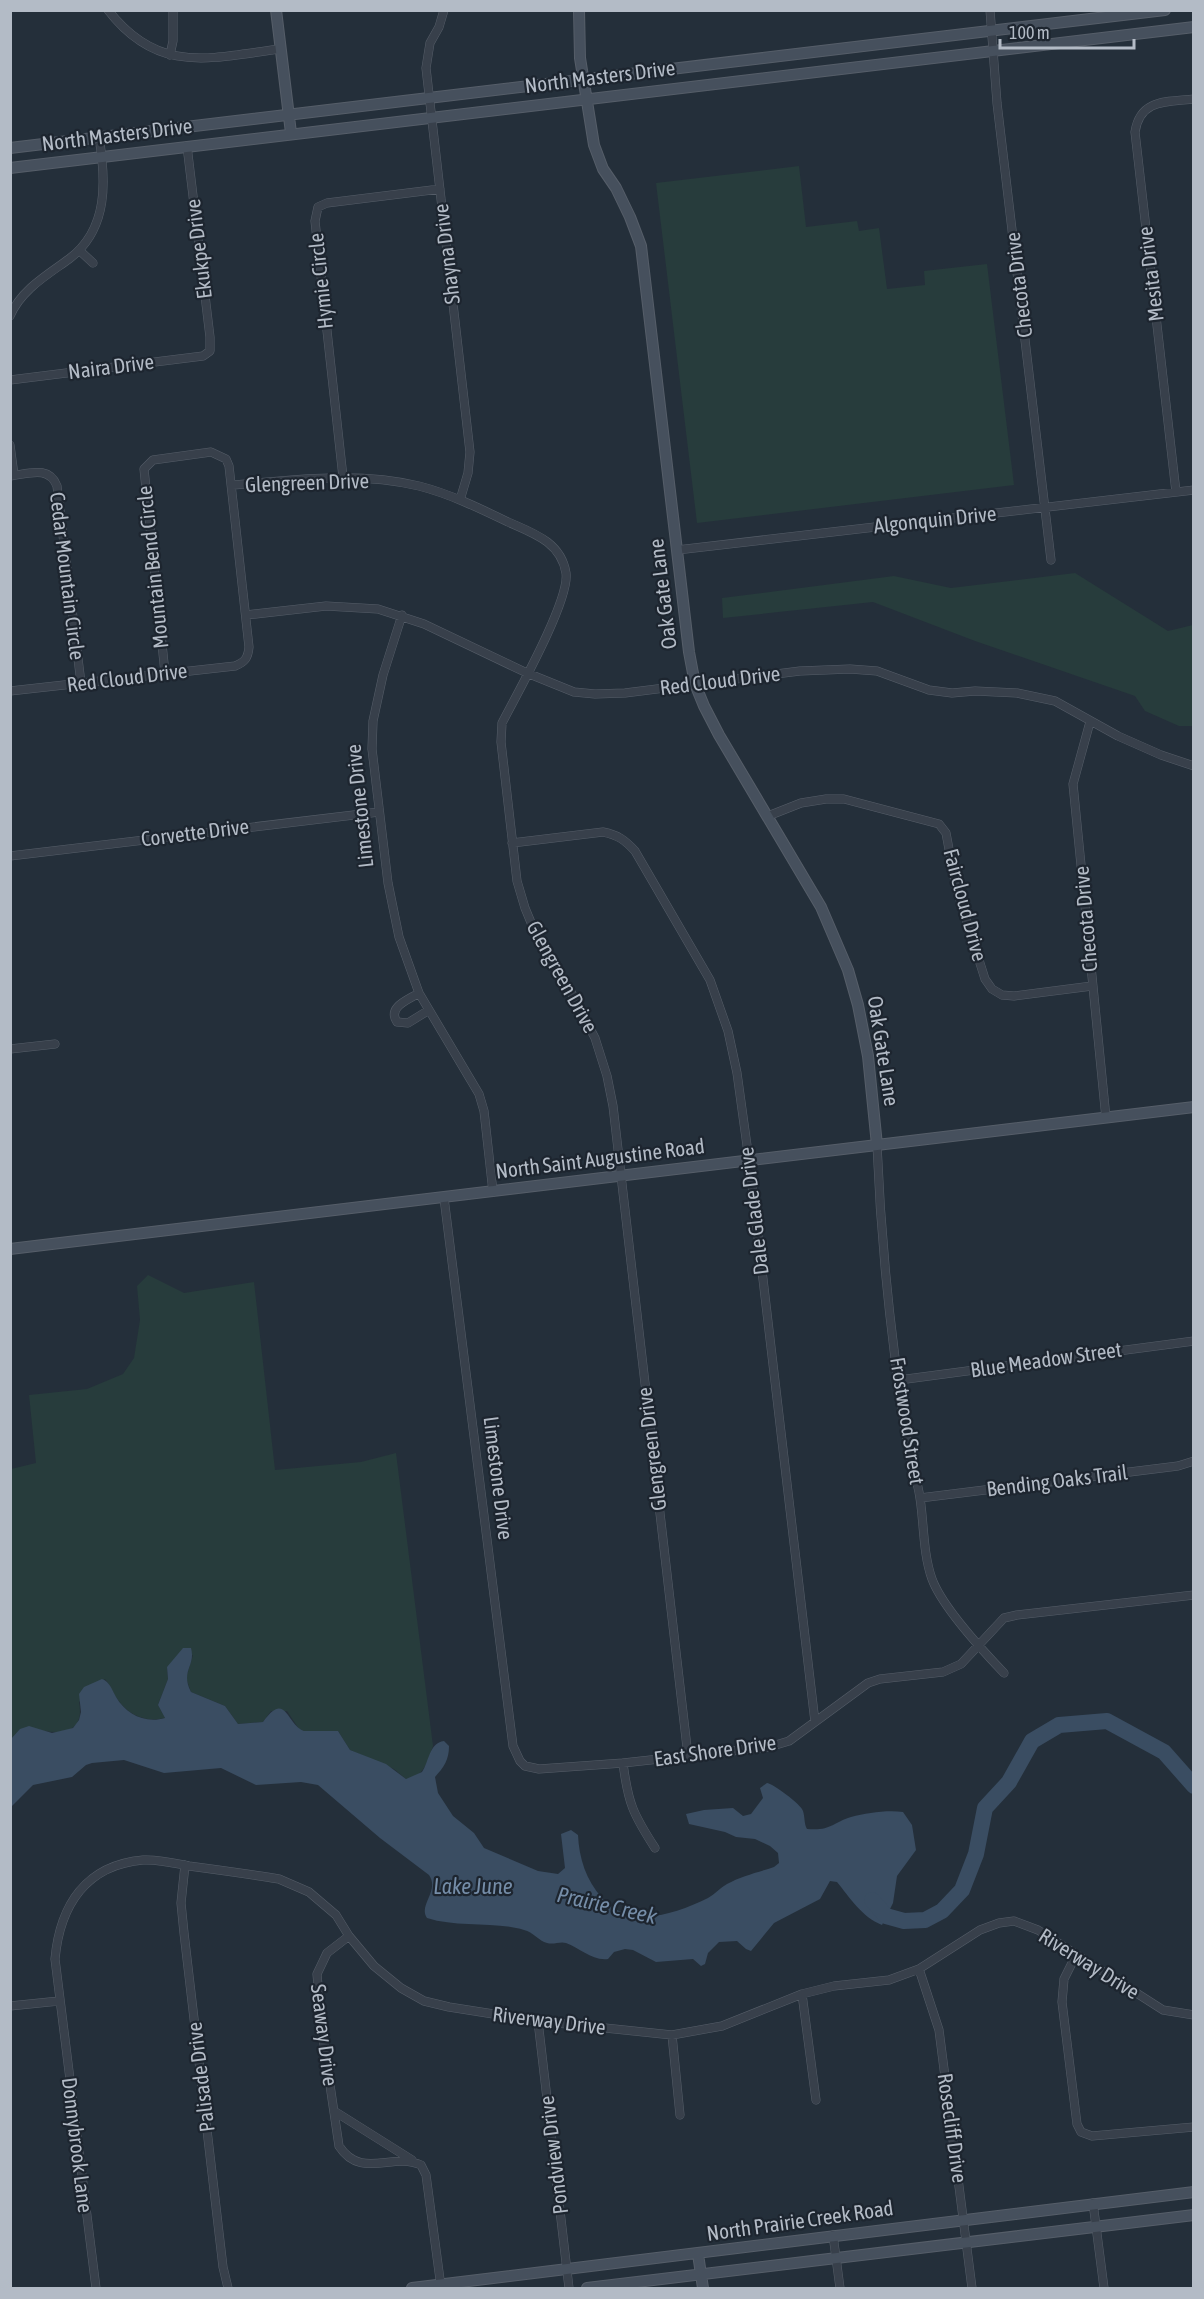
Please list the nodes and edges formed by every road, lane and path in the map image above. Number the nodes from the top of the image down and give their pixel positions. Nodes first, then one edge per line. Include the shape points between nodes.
1 (108, 10) edge
2 (173, 10) edge
3 (276, 10) edge
4 (444, 10) edge
5 (579, 10) edge
6 (990, 10) edge
7 (1165, 10) edge
8 (1194, 27) edge
9 (992, 31) junction
10 (280, 49) junction
11 (992, 50) junction
12 (170, 55) junction
13 (744, 60) junction
14 (583, 79) junction
15 (746, 79) junction
16 (429, 97) junction
17 (586, 98) junction
18 (1194, 99) edge
19 (289, 114) junction
20 (432, 117) junction
21 (291, 133) junction
22 (99, 137) junction
23 (187, 146) junction
24 (10, 148) edge
25 (102, 157) junction
26 (10, 168) edge
27 (440, 189) junction
28 (79, 250) junction
29 (93, 263) dead end
30 (10, 316) edge
31 (210, 351) joint
32 (10, 380) edge
33 (10, 445) edge
34 (12, 476) edge
35 (343, 477) junction
36 (232, 485) junction
37 (1194, 490) edge
38 (1176, 492) junction
39 (460, 500) junction
40 (1044, 508) junction
41 (677, 550) junction
42 (1052, 560) dead end
43 (246, 615) junction
44 (402, 615) junction
45 (244, 662) joint
46 (165, 673) junction
47 (527, 673) junction
48 (81, 683) junction
49 (695, 684) junction
50 (10, 692) edge
51 (1090, 722) junction
52 (1194, 766) edge
53 (379, 812) junction
54 (768, 816) junction
55 (512, 843) junction
56 (10, 856) edge
57 (1092, 986) junction
58 (419, 993) junction
59 (429, 1010) junction
60 (55, 1044) dead end
61 (10, 1049) edge
62 (1194, 1107) edge
63 (1106, 1118) junction
64 (878, 1145) junction
65 (749, 1160) junction
66 (620, 1177) junction
67 (493, 1192) junction
68 (444, 1197) junction
69 (10, 1249) edge
70 (1194, 1341) edge
71 (899, 1380) junction
72 (1194, 1461) edge
73 (920, 1498) junction
74 (1194, 1595) edge
75 (978, 1645) junction
76 (1004, 1673) dead end
77 (815, 1722) junction
78 (688, 1756) junction
79 (520, 1761) joint
80 (623, 1763) junction
81 (655, 1848) dead end
82 (185, 1865) junction
83 (349, 1936) junction
84 (1076, 1955) junction
85 (920, 1970) junction
86 (802, 1994) junction
87 (59, 2001) junction
88 (10, 2006) edge
89 (1194, 2014) edge
90 (538, 2022) junction
91 (672, 2035) junction
92 (816, 2100) dead end
93 (334, 2111) junction
94 (680, 2115) dead end
95 (1194, 2127) edge
96 (414, 2162) junction
97 (1194, 2192) edge
98 (1093, 2203) junction
99 (1194, 2215) edge
100 (964, 2220) junction
101 (1096, 2228) junction
102 (833, 2235) junction
103 (966, 2243) junction
104 (698, 2254) junction
105 (836, 2259) junction
106 (567, 2270) junction
107 (701, 2275) junction
108 (441, 2287) edge
109 (96, 2289) edge
110 (228, 2289) edge
111 (412, 2289) edge
112 (569, 2289) edge
113 (587, 2289) edge
114 (703, 2289) edge
115 (840, 2289) edge
116 (972, 2289) edge
117 (1104, 2289) edge

1 - 12 street via 136,41
2 - 12 street
3 - 10 main road
4 - 16 street, Shayna Drive via 428,54
5 - 14 main road, Oak Gate Lane
6 - 9 street, Checota Drive
7 - 9 main road, North Masters Drive
8 - 11 main road, North Masters Drive
9 - 11 street, Checota Drive
9 - 13 main road, North Masters Drive
10 - 12 street via 197,58
10 - 19 main road
11 - 15 main road, North Masters Drive
11 - 40 street, Checota Drive
13 - 14 main road, North Masters Drive
13 - 15 main road
14 - 16 main road, North Masters Drive
14 - 17 main road, Oak Gate Lane
15 - 17 main road, North Masters Drive
16 - 19 main road, North Masters Drive
16 - 20 street, Shayna Drive
17 - 20 main road, North Masters Drive
17 - 41 main road, Oak Gate Lane via 597,156 641,246
18 - 38 street, Mesita Drive via 1156,103 1144,110 1135,132
19 - 21 main road
19 - 22 main road, North Masters Drive
20 - 21 main road, North Masters Drive
20 - 27 street, Shayna Drive
21 - 23 main road, North Masters Drive
22 - 24 main road, North Masters Drive
22 - 25 street
23 - 25 main road, North Masters Drive
23 - 31 street, Ekukpe Drive
25 - 26 main road, North Masters Drive
25 - 28 street via 105,179 100,213
27 - 35 street, Hymie Circle via 318,207 315,221
27 - 39 street, Shayna Drive via 470,452
28 - 29 street
28 - 30 street via 32,287
31 - 32 street, Naira Drive via 203,356
33 - 34 street
34 - 48 street, Cedar Mountain Circle via 44,472 51,475 57,486
35 - 36 street, Glengreen Drive
35 - 39 street, Glengreen Drive via 407,484
36 - 43 street, Mountain Bend Circle
36 - 46 street, Mountain Bend Circle via 226,459 211,452 153,460 144,469
37 - 38 street, Algonquin Drive
38 - 40 street, Algonquin Drive
39 - 47 street, Glengreen Drive via 544,538 561,555 565,590
40 - 41 street, Algonquin Drive
40 - 42 street, Checota Drive
41 - 49 main road, Oak Gate Lane
43 - 44 street, Red Cloud Drive via 326,606 378,609
43 - 45 street, Mountain Bend Circle via 249,647
44 - 47 street, Red Cloud Drive
44 - 53 street, Limestone Drive via 373,721
45 - 46 street, Red Cloud Drive
46 - 48 street, Red Cloud Drive
47 - 49 street, Red Cloud Drive via 559,688 595,694
47 - 55 street, Glengreen Drive via 502,723
48 - 50 street, Red Cloud Drive
49 - 51 street, Red Cloud Drive via 800,671 861,669 929,690 1044,698
49 - 54 main road, Oak Gate Lane via 719,735
51 - 52 street, Red Cloud Drive
51 - 57 street, Checota Drive via 1072,784
53 - 56 street, Corvette Drive
53 - 58 street, Limestone Drive via 393,916
54 - 57 street, Faircloud Drive via 801,803 844,799 939,824 946,833 963,912 985,979 992,989 1014,996
54 - 64 main road, Oak Gate Lane via 821,907 848,970 868,1056
55 - 65 street, Dale Glade Drive via 603,832 617,835 635,851 714,990 737,1073
55 - 66 street, Glengreen Drive via 517,881 537,937 595,1038 613,1106
57 - 63 street, Checota Drive
58 - 59 street, Limestone Drive
58 - 59 street via 399,1005 394,1017 398,1022 408,1023
59 - 67 street, Limestone Drive via 479,1094
60 - 61 street
62 - 63 main road, North Saint Augustine Road
63 - 64 main road, North Saint Augustine Road
64 - 65 main road, North Saint Augustine Road
64 - 71 street, Frostwood Street via 880,1220
65 - 66 main road, North Saint Augustine Road
65 - 77 street, Dale Glade Drive
66 - 67 main road, North Saint Augustine Road
66 - 78 street, Glengreen Drive
67 - 68 main road, North Saint Augustine Road
68 - 69 main road, North Saint Augustine Road
68 - 79 street, Limestone Drive via 513,1746
70 - 71 street, Blue Meadow Street
71 - 73 street, Frostwood Street
72 - 73 street, Bending Oaks Trail
73 - 75 street, Frostwood Street via 932,1580
74 - 75 street, East Shore Drive via 1004,1618
75 - 76 street, Frostwood Street
75 - 77 street, East Shore Drive via 961,1664 943,1672 868,1683
77 - 78 street, East Shore Drive via 789,1741 769,1747
78 - 80 street, East Shore Drive
79 - 80 street, East Shore Drive via 539,1769
80 - 81 street via 634,1815
82 - 83 street, Riverway Drive via 292,1883 336,1915
82 - 87 street, Riverway Drive via 146,1860 124,1863 79,1891 70,1902 57,1938
82 - 110 street, Palisade Drive via 181,1903 184,1933
83 - 90 street, Riverway Drive via 374,1966 400,1988 424,2001
83 - 93 street, Seaway Drive via 327,1953 317,1974
84 - 85 street, Riverway Drive via 1038,1930 1014,1921 980,1930
84 - 89 street, Riverway Drive via 1163,2010
84 - 95 street via 1064,1979 1062,2002 1081,2132 1092,2136
85 - 86 street, Riverway Drive via 889,1980
85 - 100 street, Rosecliff Drive via 939,2030
86 - 91 street, Riverway Drive via 722,2026
86 - 92 street
87 - 88 street
87 - 109 street, Donnybrook Lane
90 - 91 street, Riverway Drive
90 - 106 street, Pondview Drive
91 - 94 street
93 - 96 street, Seaway Drive
93 - 96 street, Seaway Drive via 339,2146 354,2161
96 - 108 street, Seaway Drive via 421,2165 426,2175
97 - 98 main road, North Prairie Creek Road
98 - 100 main road, North Prairie Creek Road
98 - 101 street
99 - 101 main road, North Prairie Creek Road
100 - 102 main road, North Prairie Creek Road
100 - 103 street, Rosecliff Drive
101 - 103 main road, North Prairie Creek Road
101 - 117 street
102 - 104 main road, North Prairie Creek Road
102 - 105 street
103 - 105 main road, North Prairie Creek Road
103 - 116 street, Rosecliff Drive
104 - 106 main road, North Prairie Creek Road
104 - 107 main road
105 - 107 main road, North Prairie Creek Road
105 - 115 street
106 - 108 main road, North Prairie Creek Road
106 - 112 street, Pondview Drive
107 - 113 main road, North Prairie Creek Road
107 - 114 main road
108 - 111 main road, North Prairie Creek Road

